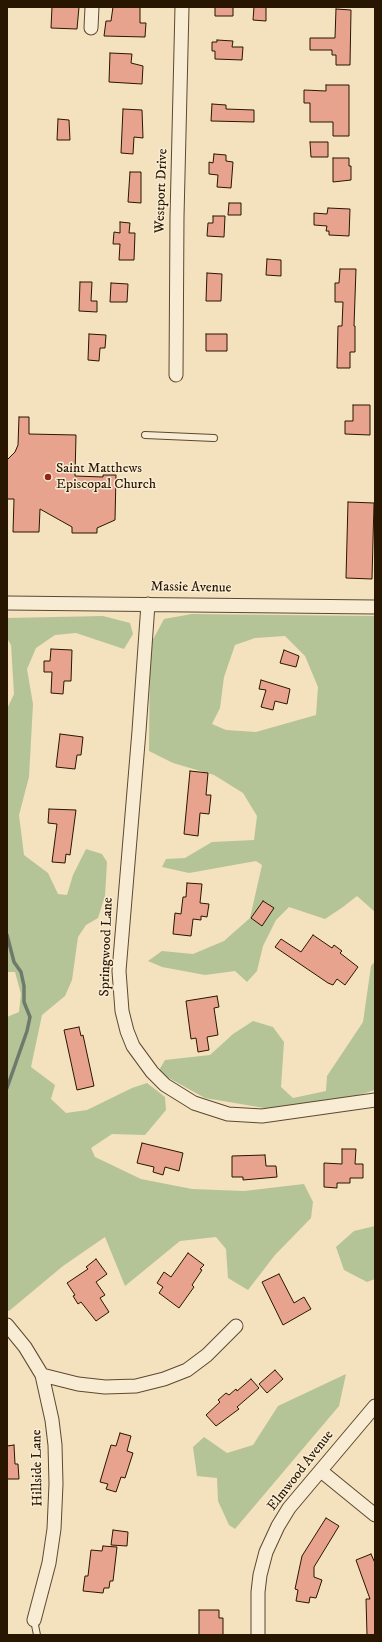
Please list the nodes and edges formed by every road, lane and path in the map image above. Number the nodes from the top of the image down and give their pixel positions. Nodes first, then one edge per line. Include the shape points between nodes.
1 (92, 7) edge
2 (182, 7) edge
3 (91, 28) dead end
4 (176, 375) dead end
5 (145, 435) dead end
6 (214, 438) dead end
7 (7, 603) edge
8 (148, 604) junction
9 (375, 607) edge
10 (375, 1100) edge
11 (7, 1325) edge
12 (236, 1326) dead end
13 (42, 1375) junction
14 (375, 1406) edge
15 (321, 1471) junction
16 (375, 1515) edge
17 (34, 1620) joint
18 (37, 1635) edge
19 (258, 1635) edge

1 - 3 street
2 - 4 street, Westport Drive via 176,217
5 - 6 lane
7 - 8 street, Massie Avenue
8 - 9 street, Massie Avenue
8 - 10 street, Springwood Lane via 119,971 122,1011 133,1046 165,1085 194,1103 228,1114 262,1116
11 - 13 street, Hillside Lane via 25,1346
12 - 13 street via 207,1355 187,1370 164,1379 136,1386 105,1387 78,1384
13 - 17 street, Hillside Lane via 52,1420 56,1484 49,1563
14 - 15 street, Elmwood Avenue
15 - 16 street
15 - 19 street, Elmwood Avenue via 289,1508 266,1552 258,1592
17 - 18 lane

